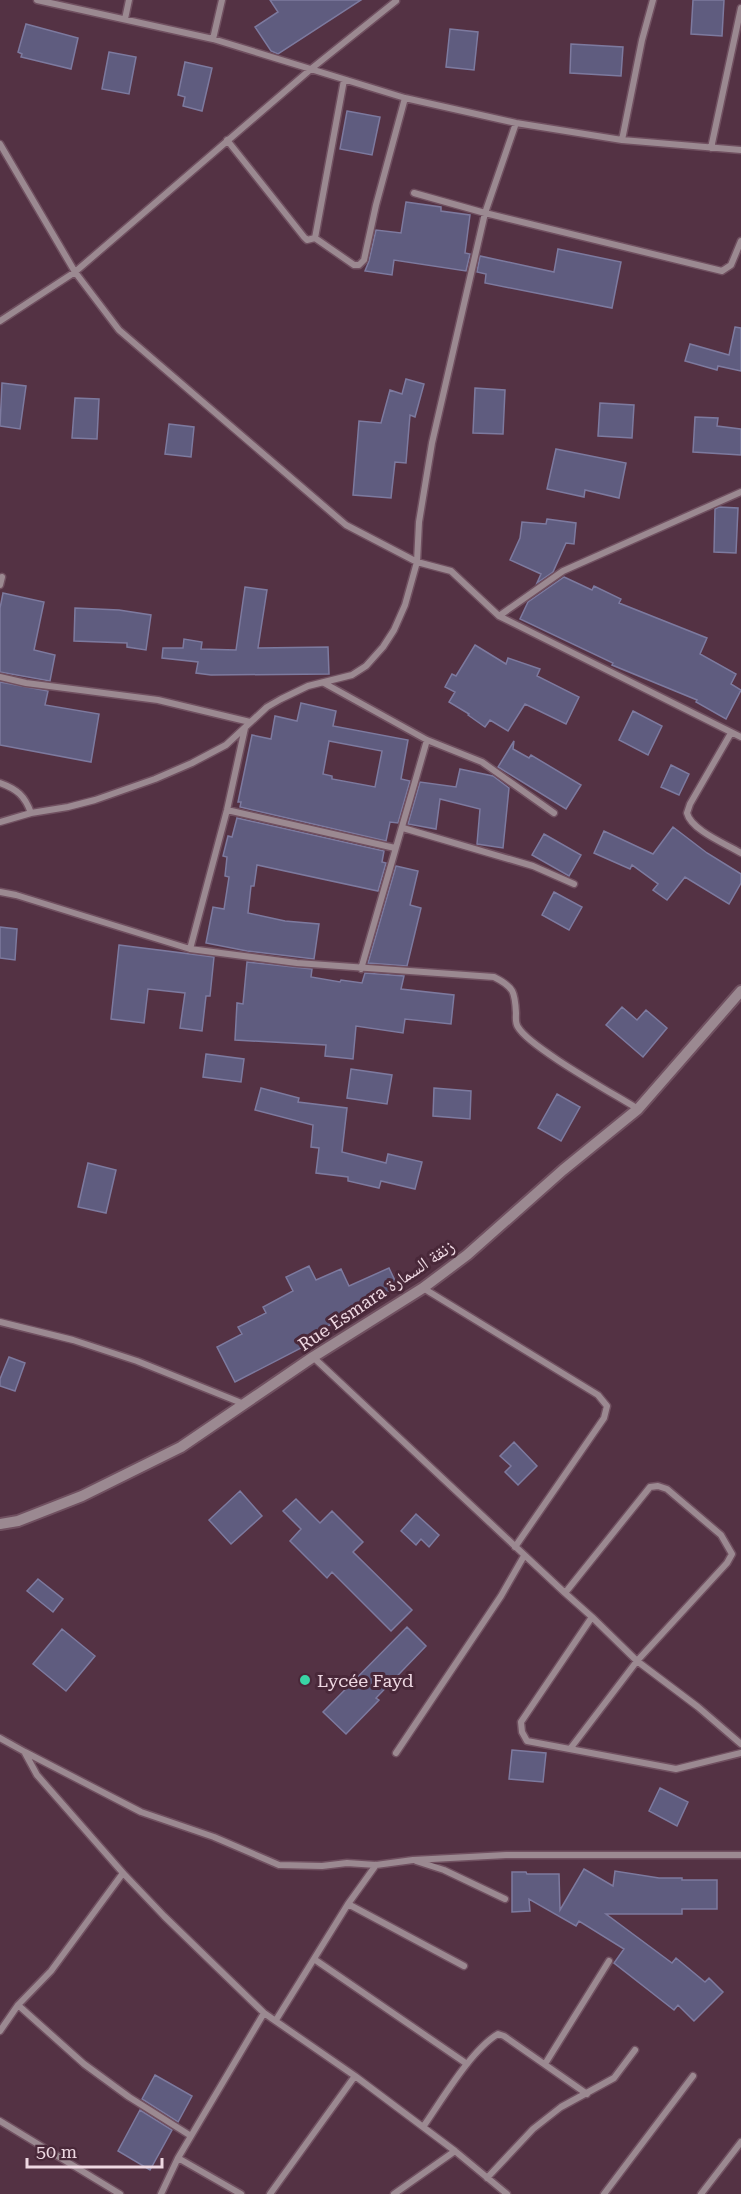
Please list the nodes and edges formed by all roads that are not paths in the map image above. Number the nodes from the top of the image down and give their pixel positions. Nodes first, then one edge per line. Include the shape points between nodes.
1 (37, 0) edge
2 (129, 0) edge
3 (222, 0) edge
4 (653, 0) edge
5 (45, 1) edge
6 (396, 1) edge
7 (741, 8) edge
8 (125, 19) junction
9 (213, 39) junction
10 (311, 69) junction
11 (344, 80) junction
12 (405, 98) junction
13 (516, 123) junction
14 (227, 140) junction
15 (622, 140) junction
16 (0, 144) edge
17 (711, 148) junction
18 (741, 150) edge
19 (414, 193) dead end
20 (485, 213) junction
21 (315, 238) junction
22 (741, 241) edge
23 (75, 272) junction
24 (0, 321) edge
25 (741, 492) edge
26 (417, 562) junction
27 (2, 577) dead end
28 (0, 585) edge
29 (500, 616) junction
30 (0, 677) edge
31 (324, 682) junction
32 (247, 725) junction
33 (731, 733) junction
34 (741, 737) edge
35 (427, 740) junction
36 (0, 783) edge
37 (226, 810) junction
38 (31, 813) junction
39 (554, 813) dead end
40 (0, 822) edge
41 (403, 828) junction
42 (395, 848) junction
43 (741, 853) edge
44 (574, 884) dead end
45 (0, 892) edge
46 (190, 949) junction
47 (361, 969) junction
48 (741, 991) edge
49 (638, 1109) junction
50 (423, 1288) junction
51 (0, 1322) edge
52 (313, 1357) junction
53 (245, 1404) junction
54 (0, 1524) edge
55 (515, 1547) junction
56 (524, 1556) junction
57 (565, 1593) junction
58 (592, 1617) junction
59 (638, 1661) junction
60 (0, 1738) edge
61 (741, 1744) edge
62 (570, 1749) junction
63 (25, 1752) junction
64 (396, 1753) dead end
65 (741, 1753) edge
66 (741, 1855) edge
67 (413, 1860) junction
68 (376, 1865) junction
69 (123, 1873) junction
70 (505, 1899) dead end
71 (348, 1904) junction
72 (314, 1959) junction
73 (609, 1961) dead end
74 (464, 1966) dead end
75 (18, 2005) junction
76 (264, 2013) junction
77 (276, 2020) junction
78 (0, 2031) edge
79 (635, 2050) dead end
80 (467, 2064) junction
81 (545, 2064) junction
82 (355, 2076) junction
83 (693, 2076) dead end
84 (587, 2094) junction
85 (0, 2121) edge
86 (423, 2127) junction
87 (191, 2136) junction
88 (741, 2142) edge
89 (455, 2151) junction
90 (178, 2158) junction
91 (487, 2178) junction
92 (120, 2194) edge
93 (161, 2194) edge
94 (241, 2194) edge
95 (270, 2194) edge
96 (394, 2194) edge
97 (507, 2194) edge
98 (604, 2194) edge
99 (700, 2194) edge

1 - 5 street
2 - 8 street
3 - 9 street
4 - 15 street
5 - 8 street
6 - 10 street
7 - 17 street
8 - 9 street
9 - 10 street
10 - 11 street
10 - 14 street
11 - 12 street
11 - 21 street
12 - 13 street
12 - 21 street via 362,264 354,265
13 - 15 street
13 - 20 street
14 - 21 street via 304,237
14 - 23 street
15 - 17 street
16 - 23 street
17 - 18 street
19 - 20 street
20 - 22 street via 722,271 731,265
20 - 26 street via 432,443 419,522
23 - 24 street
23 - 26 street via 119,330 346,525
25 - 29 street via 563,571
26 - 29 street via 451,571
26 - 31 street via 405,605 383,647 352,675
27 - 28 street
29 - 33 street
30 - 32 street via 158,700
31 - 32 street via 281,699
31 - 35 street
32 - 37 street
32 - 38 street via 226,745 155,779 95,800
33 - 34 street
33 - 43 street via 687,813 692,824
35 - 39 street via 482,762
35 - 41 street
36 - 38 street via 23,796
37 - 42 street
37 - 46 street
38 - 40 street
41 - 42 street
41 - 44 street via 532,866
42 - 47 street
45 - 46 street
46 - 47 street
47 - 49 street via 494,977 506,983 514,992 521,1031 548,1053
48 - 49 street, Rue Esmara زنقة السمارة
49 - 50 street, Rue Esmara زنقة السمارة
50 - 52 street, Rue Esmara زنقة السمارة
50 - 55 street via 598,1395 607,1406 604,1418
51 - 53 street via 74,1340
52 - 53 street, Rue Esmara زنقة السمارة
52 - 55 street
53 - 54 street, Rue Esmara زنقة السمارة via 181,1447 82,1496
55 - 56 street
56 - 57 street
56 - 64 street
57 - 58 street
57 - 59 street via 650,1487 667,1489 722,1534 732,1554 727,1563
58 - 59 street
58 - 62 street via 521,1722 527,1741
59 - 61 street
59 - 62 street
60 - 63 street
62 - 65 street via 676,1769
63 - 68 street via 141,1812 279,1864
63 - 69 street via 37,1775
66 - 67 street via 506,1855
67 - 68 street
67 - 70 street
68 - 71 street
69 - 75 street via 51,1971
69 - 76 street
71 - 72 street
71 - 74 street
72 - 77 street
72 - 80 street
73 - 81 street
75 - 78 street
75 - 87 street via 84,2064
76 - 77 street
76 - 87 street
77 - 82 street
79 - 84 street via 614,2078
80 - 81 street via 498,2034
80 - 86 street
81 - 84 street
82 - 86 street
82 - 95 street
83 - 98 street
84 - 91 street via 561,2107 533,2129
85 - 92 street
86 - 89 street
87 - 90 street
88 - 99 street
89 - 91 street
89 - 96 street
90 - 93 street
90 - 94 street
91 - 97 street

